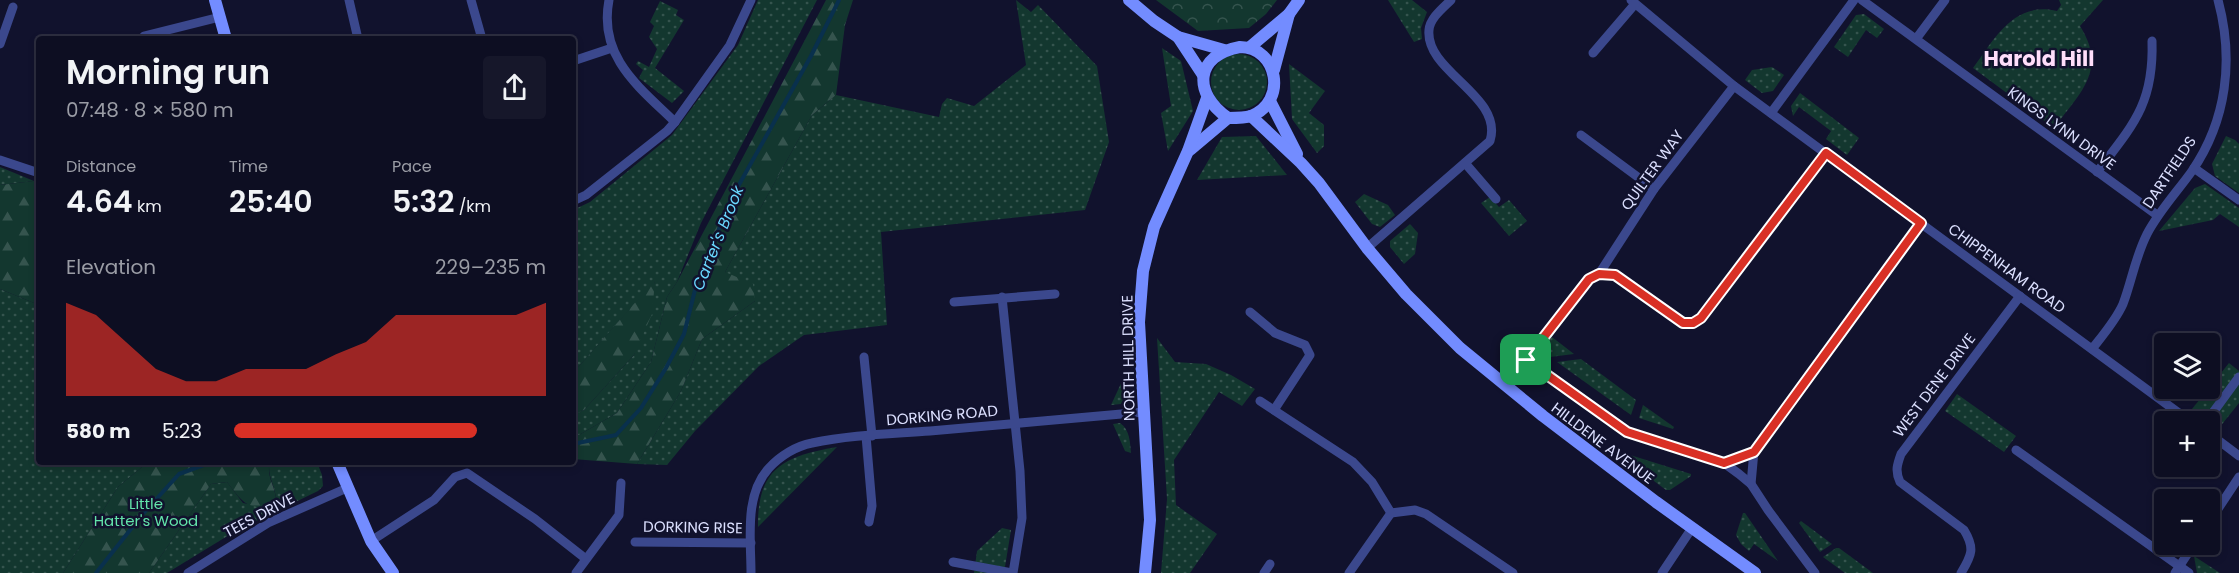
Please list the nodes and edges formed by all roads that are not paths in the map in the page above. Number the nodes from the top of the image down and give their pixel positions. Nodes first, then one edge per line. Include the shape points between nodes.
1 (216, 0) edge
2 (349, 0) edge
3 (471, 0) edge
4 (609, 0) edge
5 (751, 0) edge
6 (1129, 0) edge
7 (1299, 0) edge
8 (1451, 0) edge
9 (1854, 0) edge
10 (1862, 0) edge
11 (1945, 0) edge
12 (2218, 0) edge
13 (1633, 2) edge
14 (13, 7) dead end
15 (1289, 14) junction
16 (220, 17) junction
17 (144, 36) dead end
18 (224, 36) edge
19 (357, 36) edge
20 (481, 36) edge
21 (1178, 37) junction
22 (1916, 39) junction
23 (2152, 40) dead end
24 (0, 44) edge
25 (1250, 47) junction
26 (612, 48) junction
27 (1224, 50) junction
28 (1593, 53) dead end
29 (576, 60) edge
30 (1274, 70) junction
31 (1203, 75) junction
32 (1734, 86) junction
33 (1207, 98) junction
34 (1270, 101) junction
35 (1772, 113) junction
36 (1251, 116) junction
37 (1228, 118) junction
38 (675, 122) junction
39 (1581, 135) dead end
40 (1188, 151) junction
41 (1826, 153) junction
42 (0, 160) edge
43 (1301, 163) junction
44 (1465, 163) junction
45 (2194, 168) junction
46 (36, 171) edge
47 (2097, 172) junction
48 (1654, 189) junction
49 (1496, 199) dead end
50 (576, 200) edge
51 (2239, 200) edge
52 (2157, 215) junction
53 (1921, 223) junction
54 (1367, 248) junction
55 (1599, 274) junction
56 (1055, 294) dead end
57 (2020, 296) junction
58 (1002, 297) junction
59 (954, 302) dead end
60 (1250, 312) dead end
61 (2092, 349) junction
62 (864, 357) dead end
63 (1526, 360) junction
64 (2239, 377) edge
65 (1507, 388) junction
66 (1260, 401) dead end
67 (1274, 410) junction
68 (2177, 411) edge
69 (2214, 411) edge
70 (1144, 412) junction
71 (1015, 423) junction
72 (869, 436) junction
73 (2220, 442) edge
74 (2016, 450) dead end
75 (1754, 452) junction
76 (2239, 456) edge
77 (1724, 463) junction
78 (338, 465) edge
79 (2239, 477) edge
80 (621, 483) dead end
81 (1751, 484) junction
82 (347, 488) junction
83 (2220, 505) edge
84 (1391, 513) junction
85 (869, 522) dead end
86 (1692, 528) junction
87 (371, 541) junction
88 (635, 542) dead end
89 (751, 543) junction
90 (2187, 555) edge
91 (586, 559) junction
92 (952, 562) dead end
93 (1270, 564) dead end
94 (2177, 570) edge
95 (188, 573) edge
96 (393, 573) edge
97 (576, 573) edge
98 (752, 573) edge
99 (1012, 573) edge
100 (1145, 573) edge
101 (1264, 573) edge
102 (1348, 573) edge
103 (1511, 573) edge
104 (1662, 573) edge
105 (1755, 573) edge
106 (1815, 573) edge
107 (1961, 573) edge
108 (2190, 573) edge

1 - 16 street
2 - 19 street
3 - 20 street
4 - 26 street
5 - 38 street via 730,45
6 - 21 street
7 - 15 street
8 - 44 street via 1434,18 1429,29 1431,43 1439,58 1485,110 1493,130 1490,141
9 - 35 street
10 - 22 street, KINGS LYNN DRIVE
11 - 22 street
12 - 45 street, DARTFIELDS via 2226,41 2225,92 2214,129
13 - 28 street, CHIPPENHAM ROAD
13 - 32 street, CHIPPENHAM ROAD
14 - 24 street
15 - 25 street
15 - 30 street
16 - 17 street
16 - 18 street
21 - 27 street
21 - 31 street
22 - 47 street, KINGS LYNN DRIVE
23 - 47 street via 2153,67 2143,107
25 - 27 street
25 - 30 street via 1265,57
26 - 29 street
26 - 38 street via 630,79
27 - 31 street
30 - 34 street
31 - 33 street
32 - 35 street, CHIPPENHAM ROAD
32 - 48 street, QUILTER WAY
33 - 37 street
33 - 40 street, NORTH HILL DRIVE
34 - 36 street
34 - 43 street, HILLDENE AVENUE
35 - 41 street, CHIPPENHAM ROAD
36 - 37 street
36 - 43 street, HILLDENE AVENUE
37 - 40 street, NORTH HILL DRIVE
38 - 50 street
39 - 48 street
40 - 70 street, NORTH HILL DRIVE via 1154,227 1143,271 1139,322
41 - 53 street, CHIPPENHAM ROAD
41 - 55 street via 1708,311 1693,323 1683,323 1615,275
42 - 46 street
43 - 54 street, HILLDENE AVENUE
44 - 49 street
44 - 54 street
45 - 51 street
45 - 52 street, DARTFIELDS
47 - 52 street, KINGS LYNN DRIVE
48 - 55 street, QUILTER WAY
52 - 61 street, DARTFIELDS via 2117,316
53 - 57 street, CHIPPENHAM ROAD
53 - 75 street
54 - 65 street, HILLDENE AVENUE via 1416,305
55 - 63 street, QUILTER WAY via 1589,279
56 - 58 street
57 - 61 street, CHIPPENHAM ROAD
57 - 107 street, WEST DENE DRIVE via 1901,454 1896,466 1900,482 1964,530 1970,539 1969,561
58 - 59 street
58 - 71 street, DORKING ROAD
60 - 67 street via 1275,333 1305,345 1310,355
61 - 68 street, CHIPPENHAM ROAD
62 - 72 street, DORKING ROAD
63 - 65 street, QUILTER WAY
63 - 77 street via 1627,432
64 - 69 street
65 - 86 street, HILLDENE AVENUE
66 - 67 street
67 - 84 street via 1353,462 1372,482
70 - 71 street, DORKING ROAD
70 - 100 street, NORTH HILL DRIVE via 1149,520
71 - 72 street, DORKING ROAD
71 - 99 street via 1022,518
72 - 85 street
72 - 89 street, DORKING ROAD via 811,443 775,461 754,491
73 - 76 street
74 - 94 street
75 - 77 street
75 - 81 street
77 - 81 street
78 - 82 street
79 - 83 street
80 - 91 street via 619,515
81 - 106 street
82 - 87 street
82 - 95 street, TEES DRIVE via 268,523
84 - 102 street
84 - 103 street via 1415,510 1426,514
86 - 104 street
86 - 105 street, HILLDENE AVENUE
87 - 91 street via 434,500 455,477 467,473
87 - 96 street
88 - 89 street, DORKING RISE
89 - 98 street, DORKING ROAD
90 - 94 street
91 - 97 street
92 - 99 street
93 - 101 street
94 - 108 street

